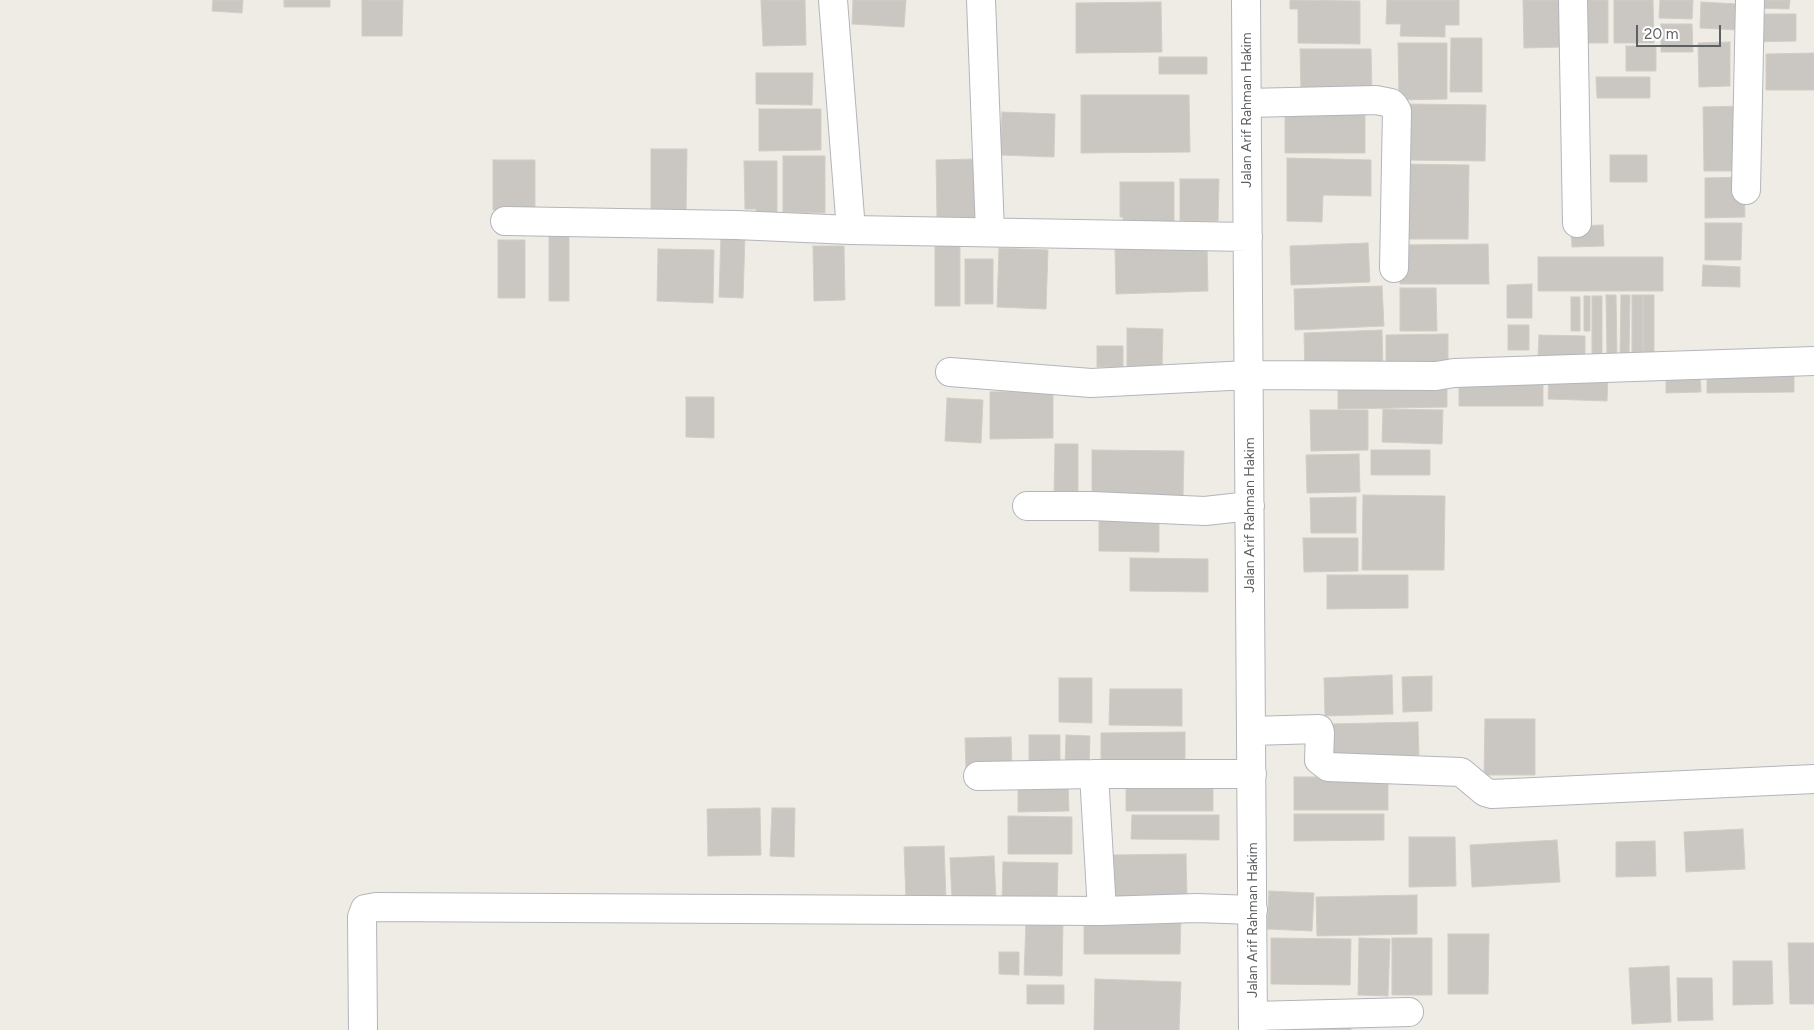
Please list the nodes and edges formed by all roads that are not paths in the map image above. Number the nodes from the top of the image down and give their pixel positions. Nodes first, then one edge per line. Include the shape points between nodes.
1 (833, 0) edge
2 (981, 0) edge
3 (1246, 0) edge
4 (1573, 0) edge
5 (1750, 0) edge
6 (1247, 102) junction
7 (1746, 190) dead end
8 (505, 221) dead end
9 (1576, 223) dead end
10 (851, 230) junction
11 (990, 232) junction
12 (1248, 237) junction
13 (1394, 268) dead end
14 (1814, 361) edge
15 (950, 372) dead end
16 (1249, 375) junction
17 (1027, 506) dead end
18 (1250, 506) junction
19 (1251, 731) junction
20 (1094, 774) junction
21 (1252, 774) junction
22 (978, 776) dead end
23 (1814, 779) edge
24 (1253, 910) junction
25 (1102, 911) junction
26 (1409, 1012) dead end
27 (1253, 1023) edge
28 (363, 1030) edge

1 - 10 street
2 - 11 street
3 - 6 street, Jalan Arif Rahman Hakim
4 - 9 street
5 - 7 street
6 - 12 street, Jalan Arif Rahman Hakim
6 - 13 street via 1376,100 1394,106 1397,111
8 - 10 street
10 - 11 street
11 - 12 street
12 - 16 street, Jalan Arif Rahman Hakim
14 - 16 street via 1436,376
15 - 16 street via 1091,382
16 - 18 street, Jalan Arif Rahman Hakim
17 - 18 street via 1205,511
18 - 19 street, Jalan Arif Rahman Hakim
19 - 21 street, Jalan Arif Rahman Hakim
19 - 23 street via 1315,728 1320,733 1319,760 1328,767 1461,772 1492,794
20 - 21 street
20 - 22 street
20 - 25 street
21 - 24 street, Jalan Arif Rahman Hakim
24 - 25 street
24 - 27 street, Jalan Arif Rahman Hakim
25 - 28 street via 376,907 365,909 362,916
26 - 27 street

